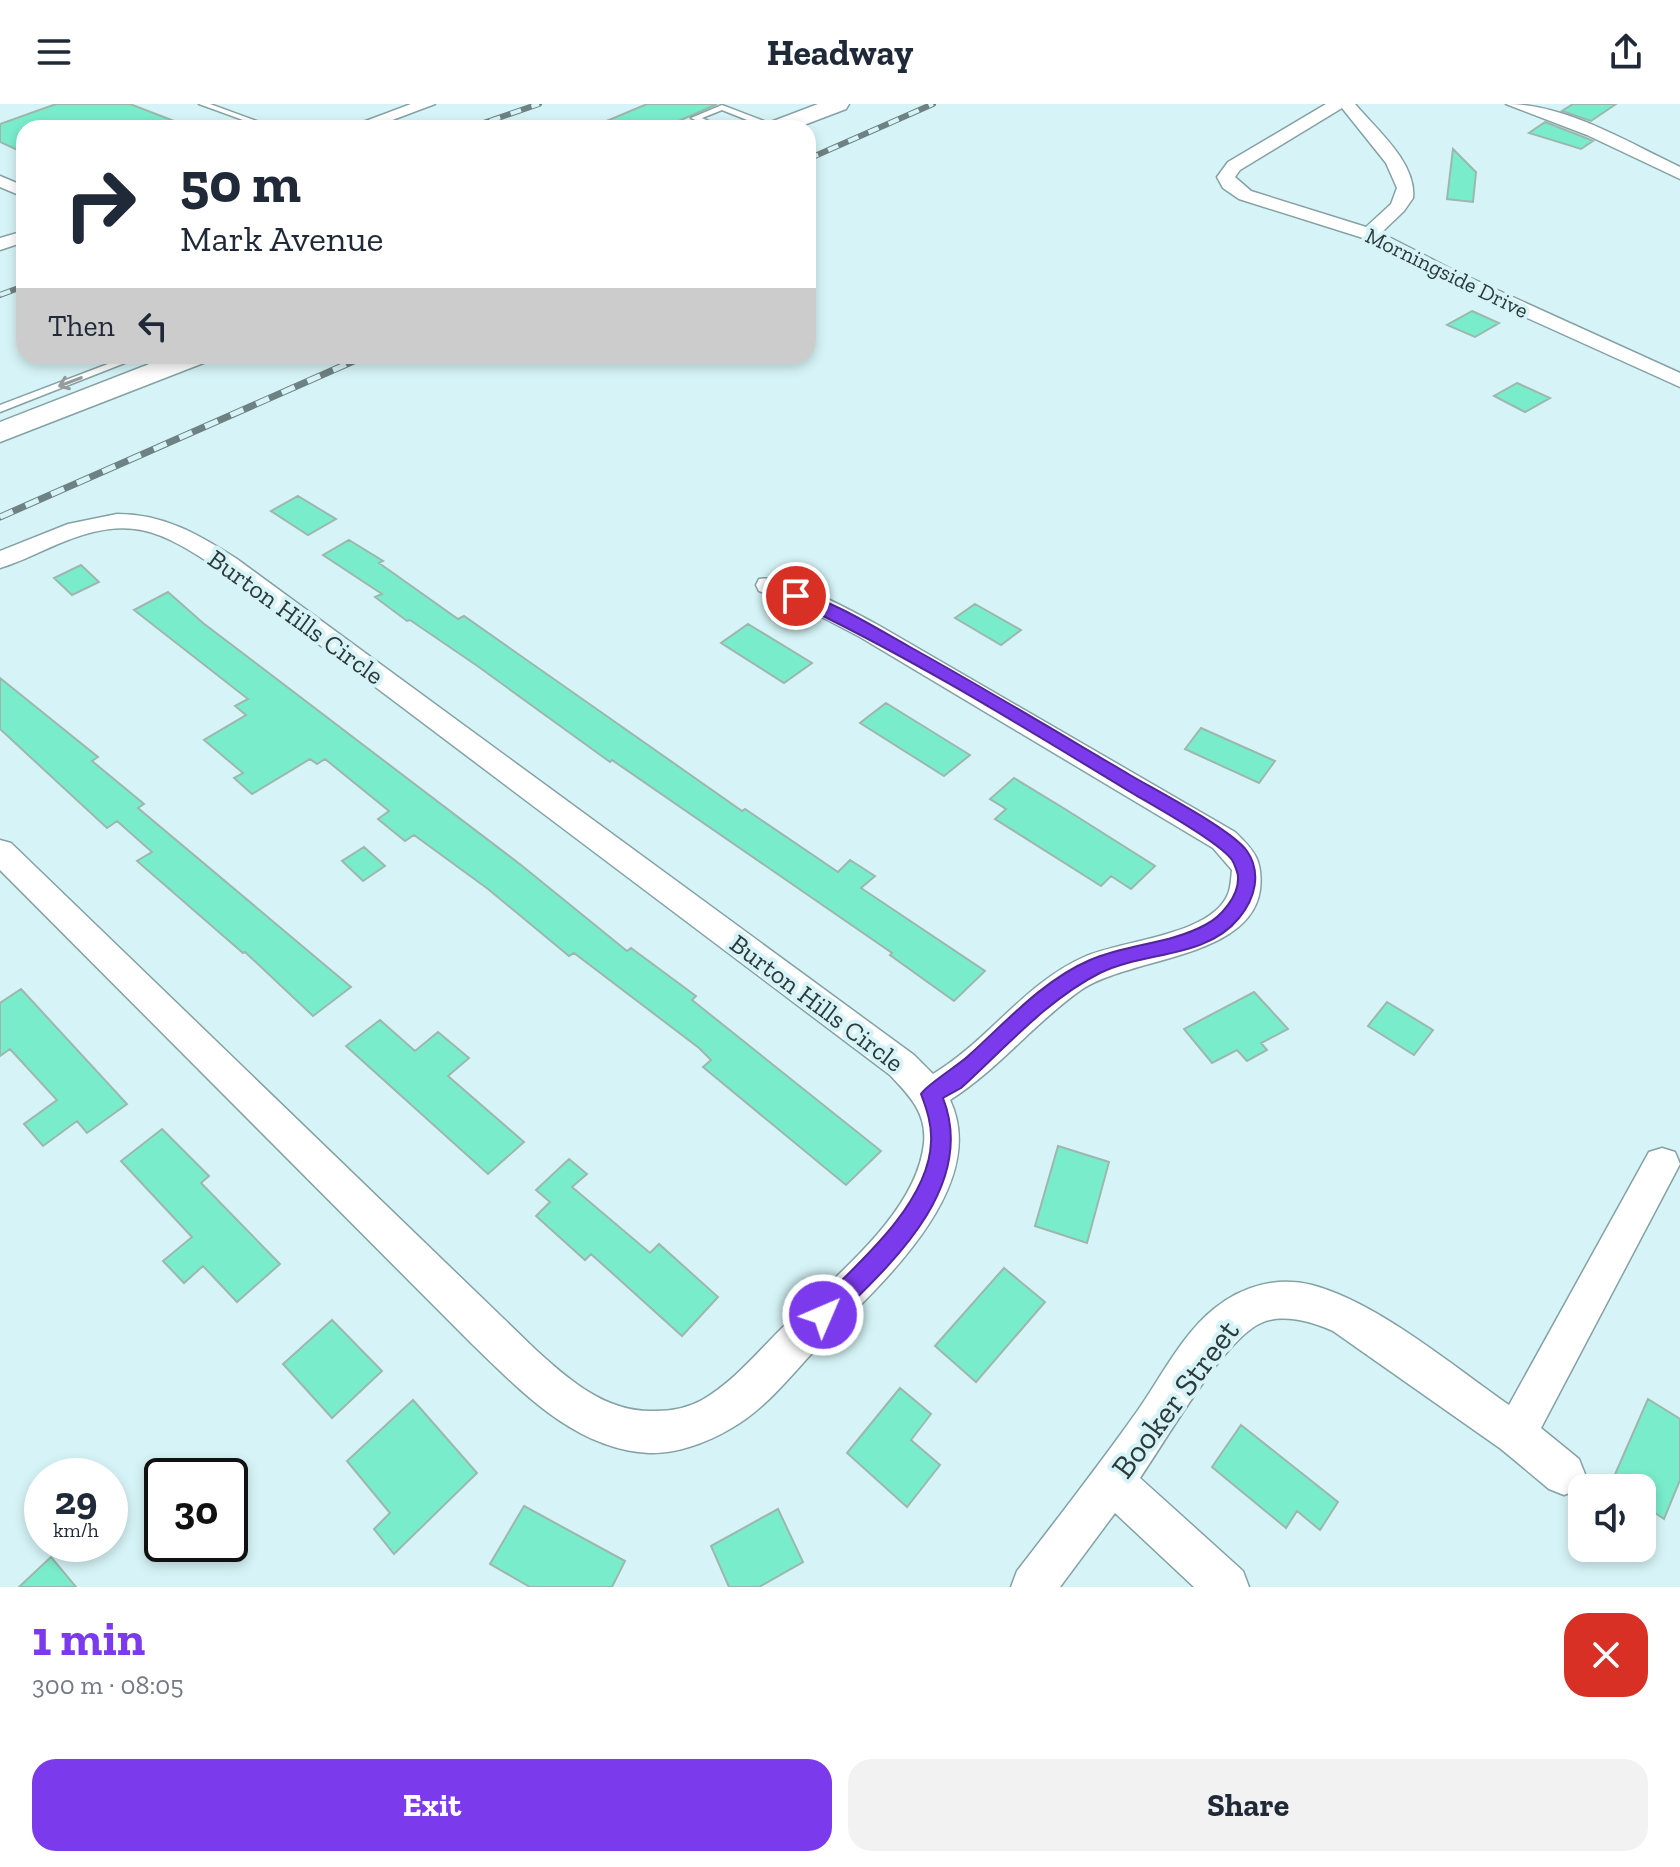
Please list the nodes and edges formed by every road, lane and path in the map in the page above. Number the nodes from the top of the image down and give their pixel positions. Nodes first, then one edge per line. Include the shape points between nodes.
1 (203, 104) edge
2 (427, 104) edge
3 (838, 104) edge
4 (1337, 104) edge
5 (1347, 104) edge
6 (1514, 104) edge
7 (249, 120) edge
8 (379, 120) edge
9 (700, 120) edge
10 (755, 120) edge
11 (796, 120) edge
12 (1680, 174) edge
13 (1369, 234) junction
14 (136, 364) edge
15 (1680, 381) edge
16 (7, 418) edge
17 (0, 560) edge
18 (768, 585) dead end
19 (0, 851) edge
20 (931, 1094) junction
21 (1662, 1164) dead end
22 (1516, 1434) junction
23 (1564, 1474) dead end
24 (1112, 1482) junction
25 (1033, 1587) edge
26 (1227, 1587) edge

1 - 7 lane
2 - 8 street
3 - 11 main road
4 - 13 street, Morningside Drive via 1234,166 1226,177 1245,195
5 - 13 street via 1406,186 1402,201
6 - 12 street via 1593,132
9 - 10 lane via 695,118 722,107
13 - 15 street, Morningside Drive
14 - 16 main road
17 - 20 street, Burton Hills Circle via 61,535 109,523 153,524 194,542 876,1046
18 - 20 street via 869,631 1149,794 1230,845 1247,870 1243,897 1215,929 1095,966 1062,985 953,1082
19 - 20 street via 486,1330 563,1400 605,1425 646,1432 684,1427 715,1414 745,1392 878,1261 936,1175 942,1144
21 - 22 street
22 - 23 street, Booker Street
22 - 24 street, Booker Street via 1347,1317 1289,1299 1259,1303 1235,1314 1214,1335
24 - 25 street, Booker Street
24 - 26 street

